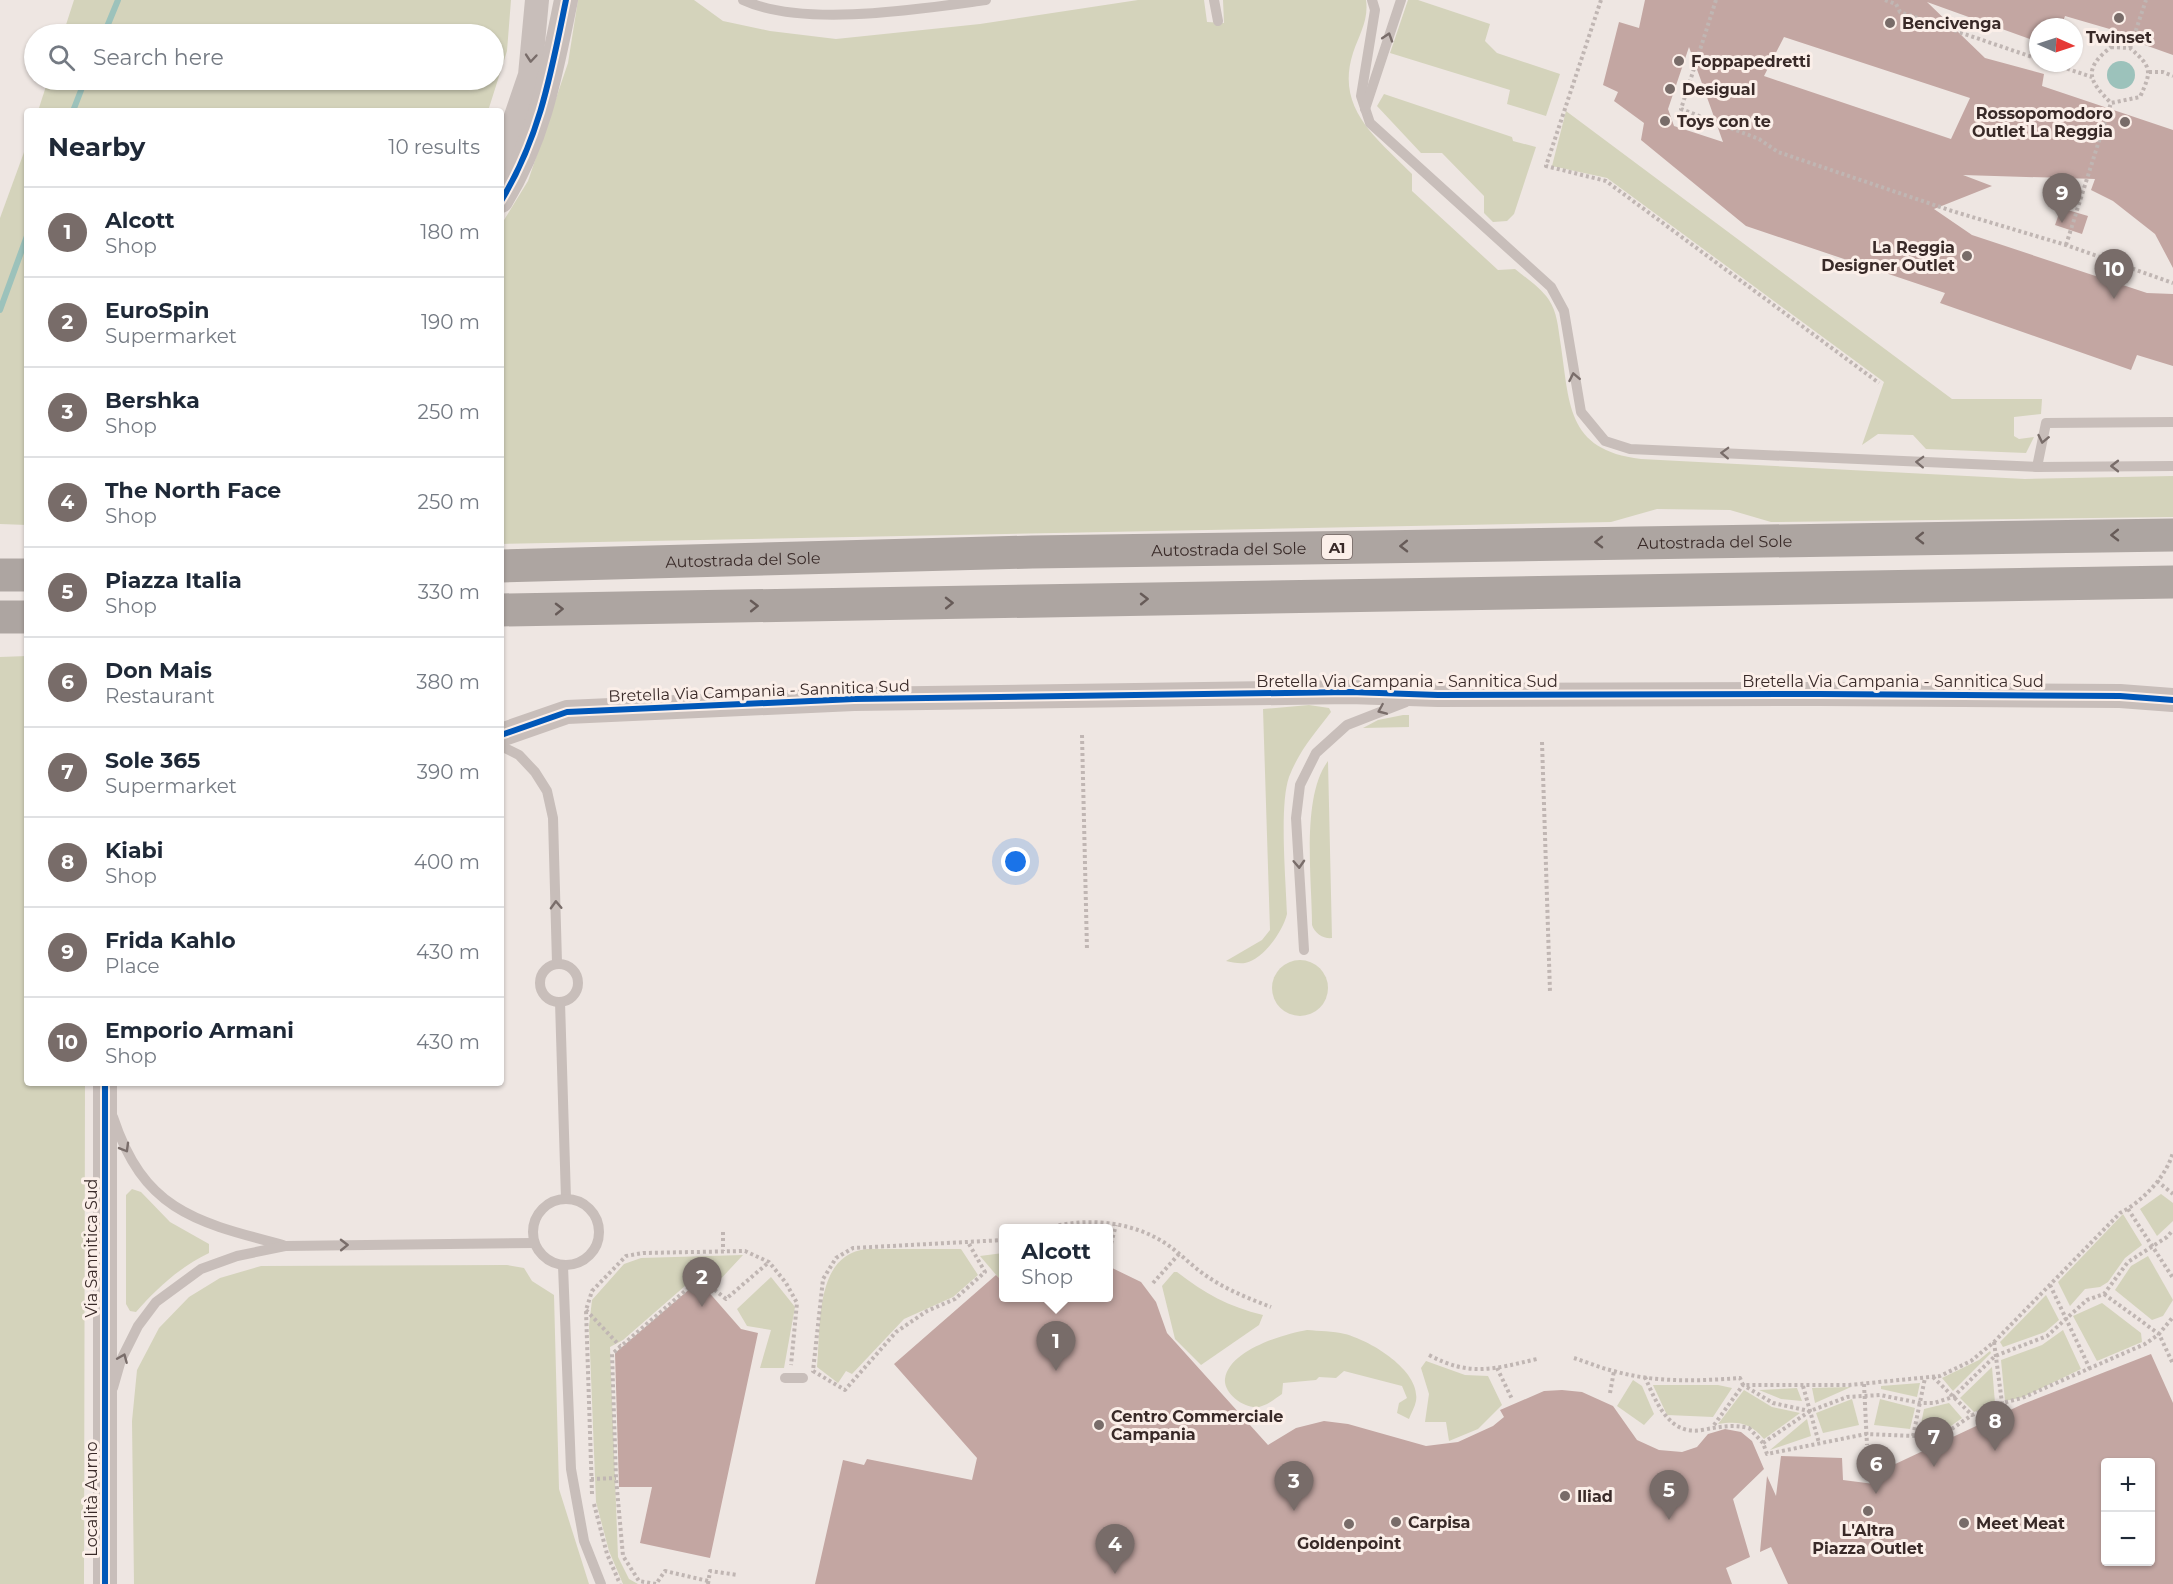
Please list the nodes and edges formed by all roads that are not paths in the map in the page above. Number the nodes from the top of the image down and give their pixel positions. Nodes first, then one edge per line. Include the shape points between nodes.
1 (537, 0) edge
2 (550, 0) edge
3 (566, 0) edge
4 (743, 0) edge
5 (986, 0) edge
6 (1214, 0) edge
7 (1372, 0) edge
8 (1401, 0) edge
9 (1218, 21) dead end
10 (534, 27) junction
11 (1365, 109) junction
12 (504, 151) edge
13 (504, 196) edge
14 (2173, 422) edge
15 (2173, 466) edge
16 (2037, 467) junction
17 (2173, 535) edge
18 (504, 566) edge
19 (0, 575) edge
20 (24, 575) edge
21 (2173, 582) edge
22 (504, 610) edge
23 (0, 617) edge
24 (24, 617) edge
25 (1438, 695) junction
26 (2173, 700) edge
27 (504, 734) edge
28 (504, 748) edge
29 (1304, 950) dead end
30 (557, 963) junction
31 (560, 1002) junction
32 (105, 1088) edge
33 (566, 1199) junction
34 (534, 1243) junction
35 (285, 1246) junction
36 (563, 1266) junction
37 (787, 1378) road end
38 (803, 1378) dead end
39 (104, 1414) junction
40 (105, 1584) edge
41 (601, 1584) edge

1 - 10 street
2 - 10 street
3 - 13 street via 548,90 522,167
4 - 5 lane via 790,12 839,16
6 - 9 lane
7 - 11 lane via 1375,10 1361,96
11 -> 8 lane
10 -> 12 street via 530,75
16 -> 11 lane via 1630,449 1605,441 1581,412 1564,311 1551,287 1370,123
14 -> 16 lane via 2046,423
15 -> 16 lane
17 -> 18 highway, Autostrada del Sole / A1 via 1055,552
19 - 20 highway
22 -> 21 highway
23 - 24 highway
25 - 26 street, Bretella Via Campania - Sannitica Sud via 1831,694 2120,696
25 - 27 street, Bretella Via Campania - Sannitica Sud via 1350,692 854,699 567,712
25 -> 29 lane via 1398,703 1347,725 1316,753 1300,785 1296,818
30 -> 28 lane via 553,818 547,791 519,755
30 - 31 lane via 570,967 578,983 574,994
30 - 31 lane via 543,971 539,982 548,999
31 - 33 lane
32 -> 35 lane via 122,1146 172,1207 194,1219
32 - 39 street, Via Sannitica Sud
33 - 34 lane via 555,1200 538,1213 532,1233
33 - 36 lane via 591,1210 599,1236 591,1255
35 -> 34 lane
34 - 36 lane via 545,1259
39 -> 35 lane via 121,1360 138,1326 156,1302 201,1269 237,1256
36 - 41 lane via 571,1469 584,1541
37 - 38 lane
39 - 40 street, Località Aurno

